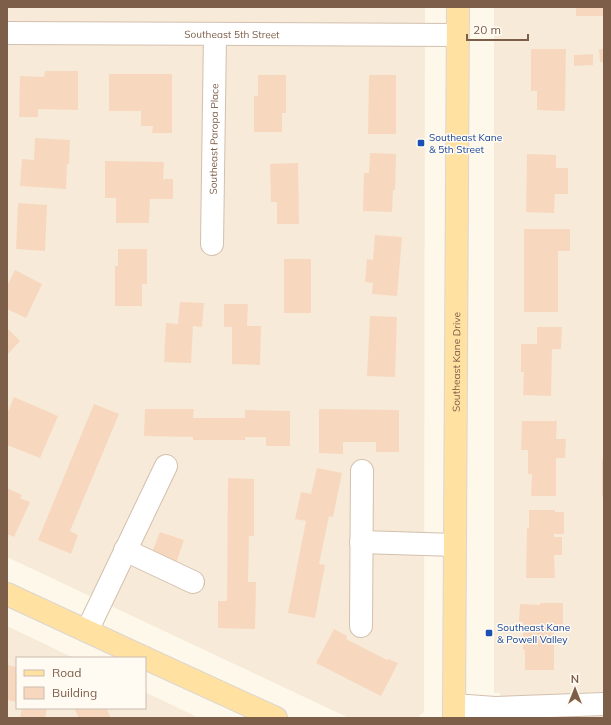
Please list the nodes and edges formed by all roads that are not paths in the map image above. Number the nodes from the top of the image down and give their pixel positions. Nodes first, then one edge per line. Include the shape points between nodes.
1 (458, 7) edge
2 (7, 33) edge
3 (215, 34) junction
4 (458, 35) junction
5 (212, 244) dead end
6 (166, 466) dead end
7 (362, 471) dead end
8 (361, 542) junction
9 (455, 545) junction
10 (125, 550) junction
11 (193, 582) dead end
12 (7, 594) edge
13 (360, 626) dead end
14 (87, 631) junction
15 (143, 657) edge
16 (146, 658) edge
17 (604, 704) edge
18 (454, 711) edge
19 (276, 718) edge

1 - 4 main road, Southeast Kane Drive
2 - 3 street, Southeast 5th Street
3 - 4 street, Southeast 5th Street
3 - 5 street, Southeast Paropa Place
4 - 9 main road, Southeast Kane Drive
6 - 10 street
7 - 8 street
8 - 9 street
8 - 13 street
9 - 18 main road, Southeast Kane Drive
10 - 11 street
10 - 14 street
12 - 14 main road
14 - 15 main road
16 - 19 main road
17 - 18 street

